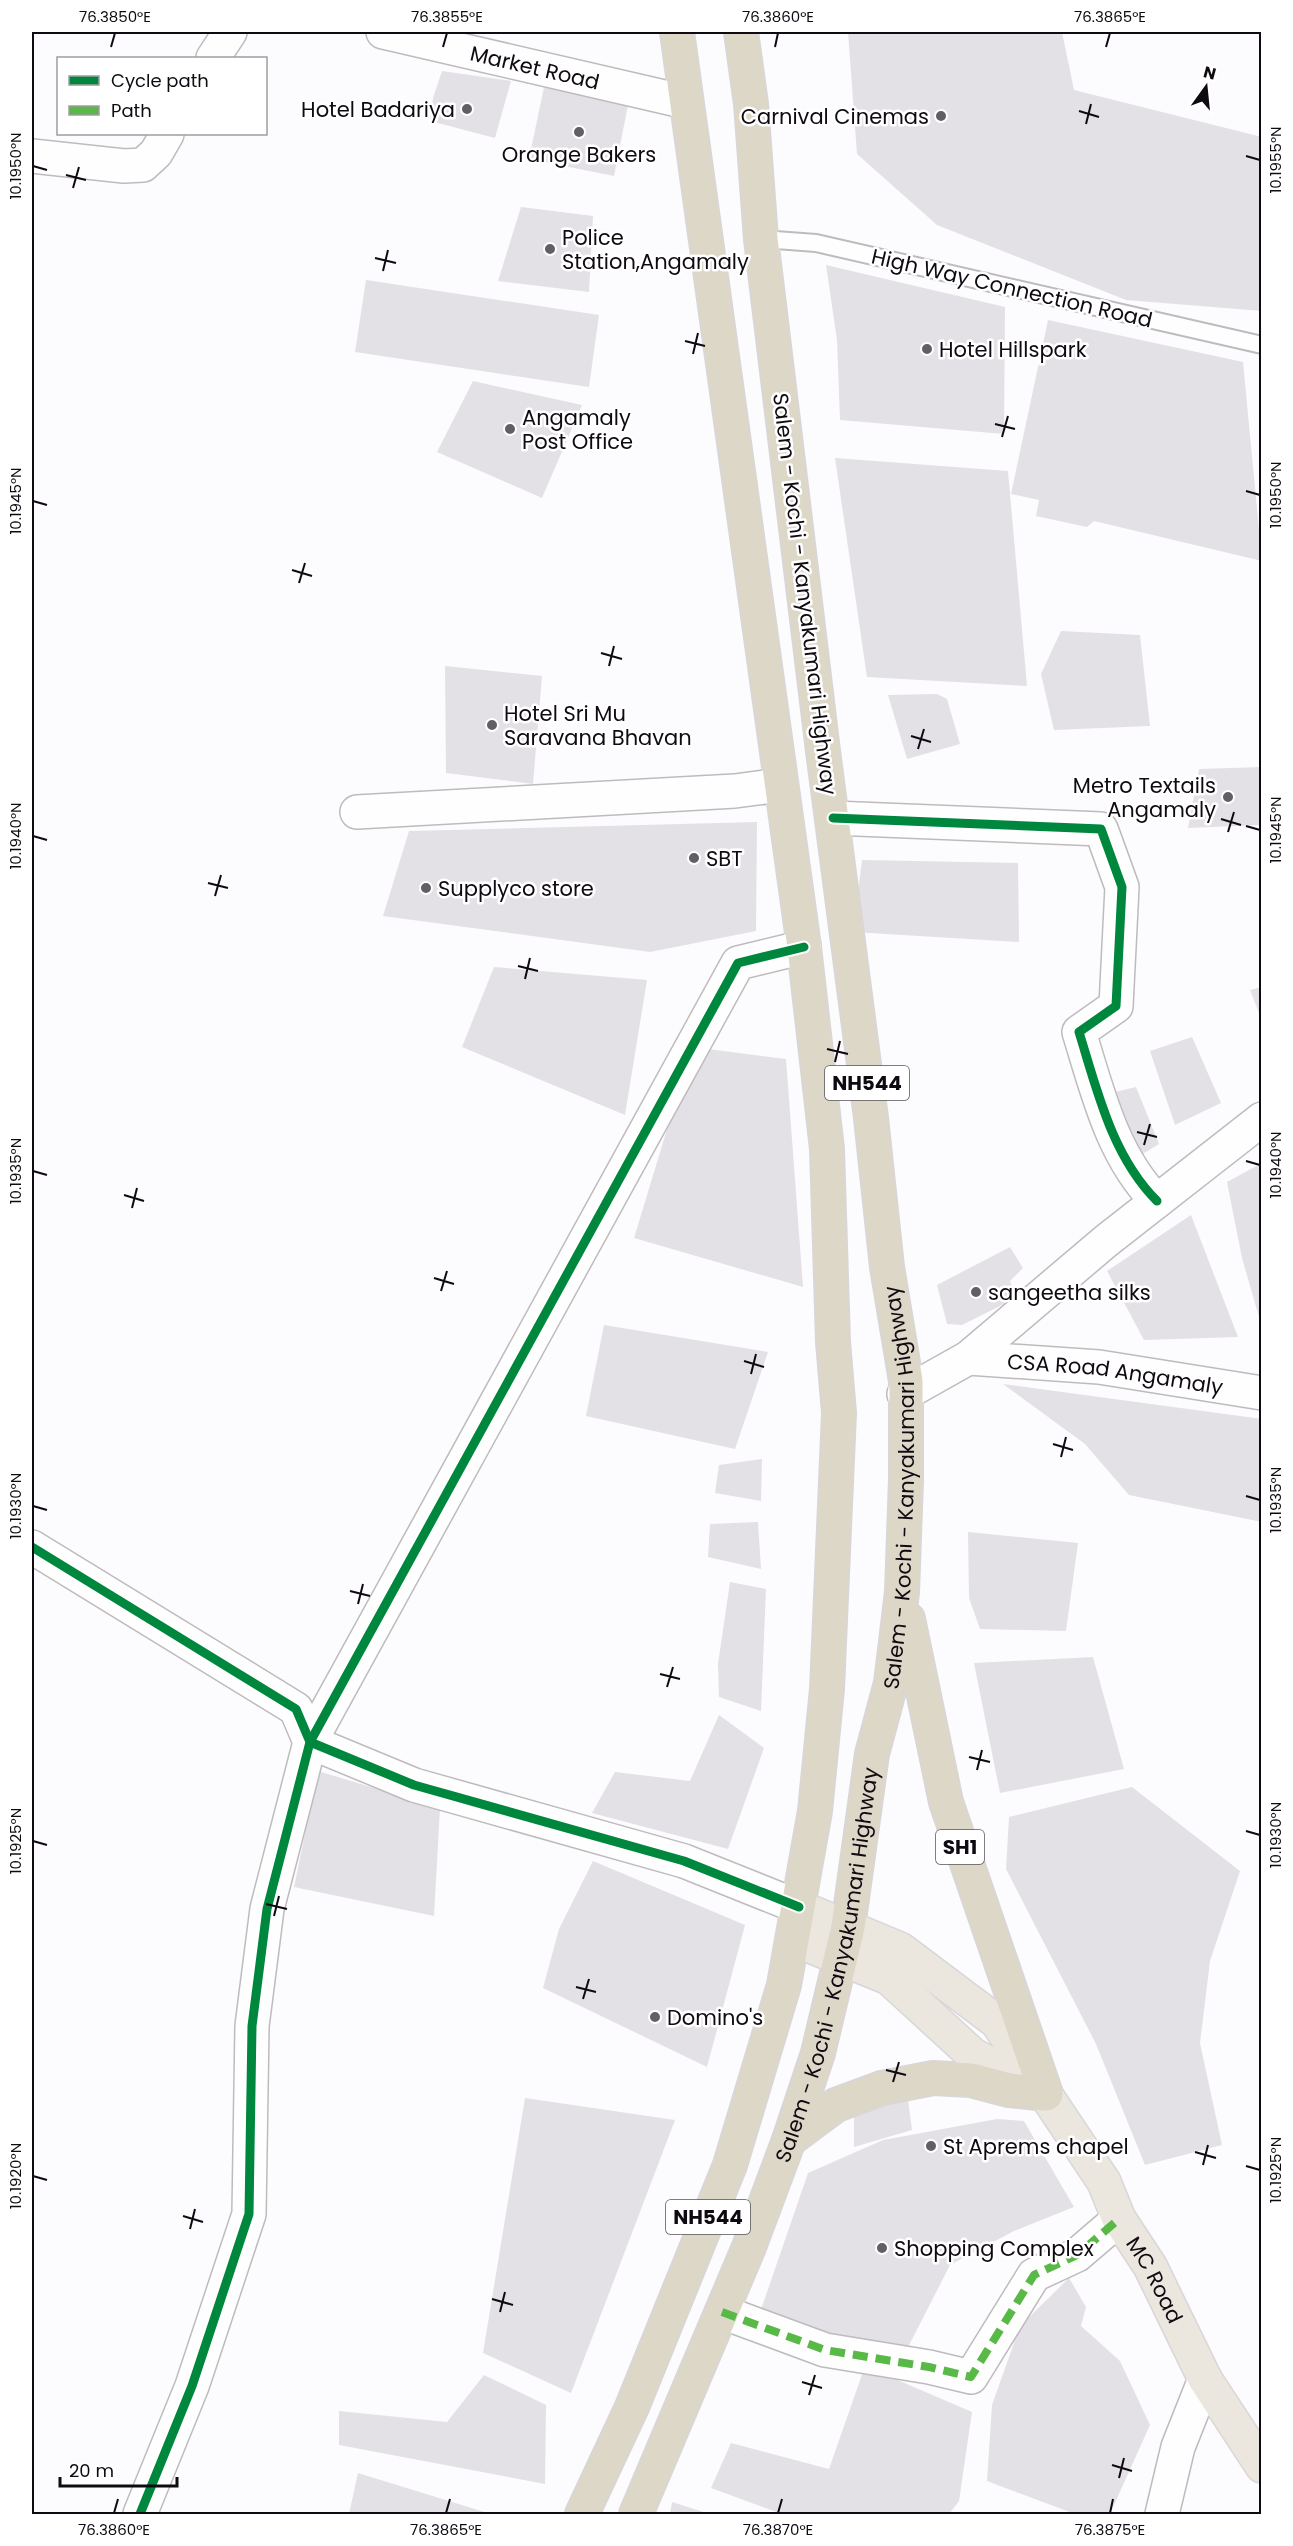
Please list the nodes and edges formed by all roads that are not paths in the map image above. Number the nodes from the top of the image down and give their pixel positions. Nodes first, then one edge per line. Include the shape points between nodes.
1 (230, 32) edge
2 (383, 32) edge
3 (677, 32) edge
4 (741, 32) edge
5 (214, 57) edge
6 (686, 102) junction
7 (166, 135) edge
8 (32, 156) edge
9 (761, 239) junction
10 (1262, 345) edge
11 (781, 785) junction
12 (357, 812) dead end
13 (833, 818) junction
14 (804, 947) junction
15 (1262, 1119) edge
16 (1156, 1201) junction
17 (968, 1358) junction
18 (1262, 1393) edge
19 (904, 1394) junction
20 (32, 1547) edge
21 (902, 1592) junction
22 (310, 1742) junction
23 (799, 1908) junction
24 (793, 1939) junction
25 (845, 1942) junction
26 (1046, 2094) junction
27 (789, 2140) junction
28 (1119, 2219) junction
29 (722, 2312) junction
30 (1205, 2379) junction
31 (1262, 2466) edge
32 (140, 2514) edge
33 (582, 2514) edge
34 (636, 2514) edge
35 (1162, 2514) edge

1 - 5 street
2 - 6 street, Market Road
3 - 6 highway, Salem - Kochi - Kanyakumari Highway / NH544
4 - 9 highway, Salem - Kochi - Kanyakumari Highway / NH544 via 751,104
6 - 11 highway, Salem - Kochi - Kanyakumari Highway / NH544
7 - 8 street via 143,165
9 - 10 lane, High Way Connection Road via 816,243
9 - 13 highway, Salem - Kochi - Kanyakumari Highway / NH544
11 - 12 street via 723,792
11 - 14 highway, Salem - Kochi - Kanyakumari Highway / NH544
13 - 16 street via 1101,829 1122,886 1116,1006 1079,1032 1108,1125 1144,1189
13 - 19 highway, Salem - Kochi - Kanyakumari Highway / NH544 via 872,1118 886,1267 906,1381
14 - 22 street via 738,963
14 - 23 highway, Salem - Kochi - Kanyakumari Highway / NH544 via 826,1149 839,1413 826,1689 815,1811
15 - 16 street
16 - 17 street
17 - 18 street, CSA Road Angamaly via 1099,1367
17 - 19 street
19 - 21 highway, Salem - Kochi - Kanyakumari Highway / NH544
20 - 22 street via 296,1709
21 - 25 highway, Salem - Kochi - Kanyakumari Highway / NH544 via 891,1683 872,1754
21 - 26 highway, SH1 via 946,1802
22 - 23 street via 414,1785 684,1861
22 - 32 street via 267,1909 252,2026 249,2214 192,2386
23 - 24 highway, Salem - Kochi - Kanyakumari Highway / NH544
23 - 25 main road
24 - 25 main road
24 - 33 highway, Salem - Kochi - Kanyakumari Highway / NH544 via 769,2041 730,2165 632,2407
25 - 26 main road, MC Road / SH1 via 974,2055
25 - 27 highway, Salem - Kochi - Kanyakumari Highway / NH544 via 818,2053
26 - 27 highway via 971,2080 933,2078 882,2088 837,2105
26 - 28 main road, MC Road / SH1 via 1104,2182
27 - 29 highway, Salem - Kochi - Kanyakumari Highway / NH544
28 - 29 street via 1077,2255 1034,2275 971,2377 825,2350
28 - 30 main road, MC Road / SH1 via 1150,2266
29 - 34 highway, Salem - Kochi - Kanyakumari Highway / NH544
30 - 31 main road, MC Road / SH1
30 - 35 street via 1178,2447

